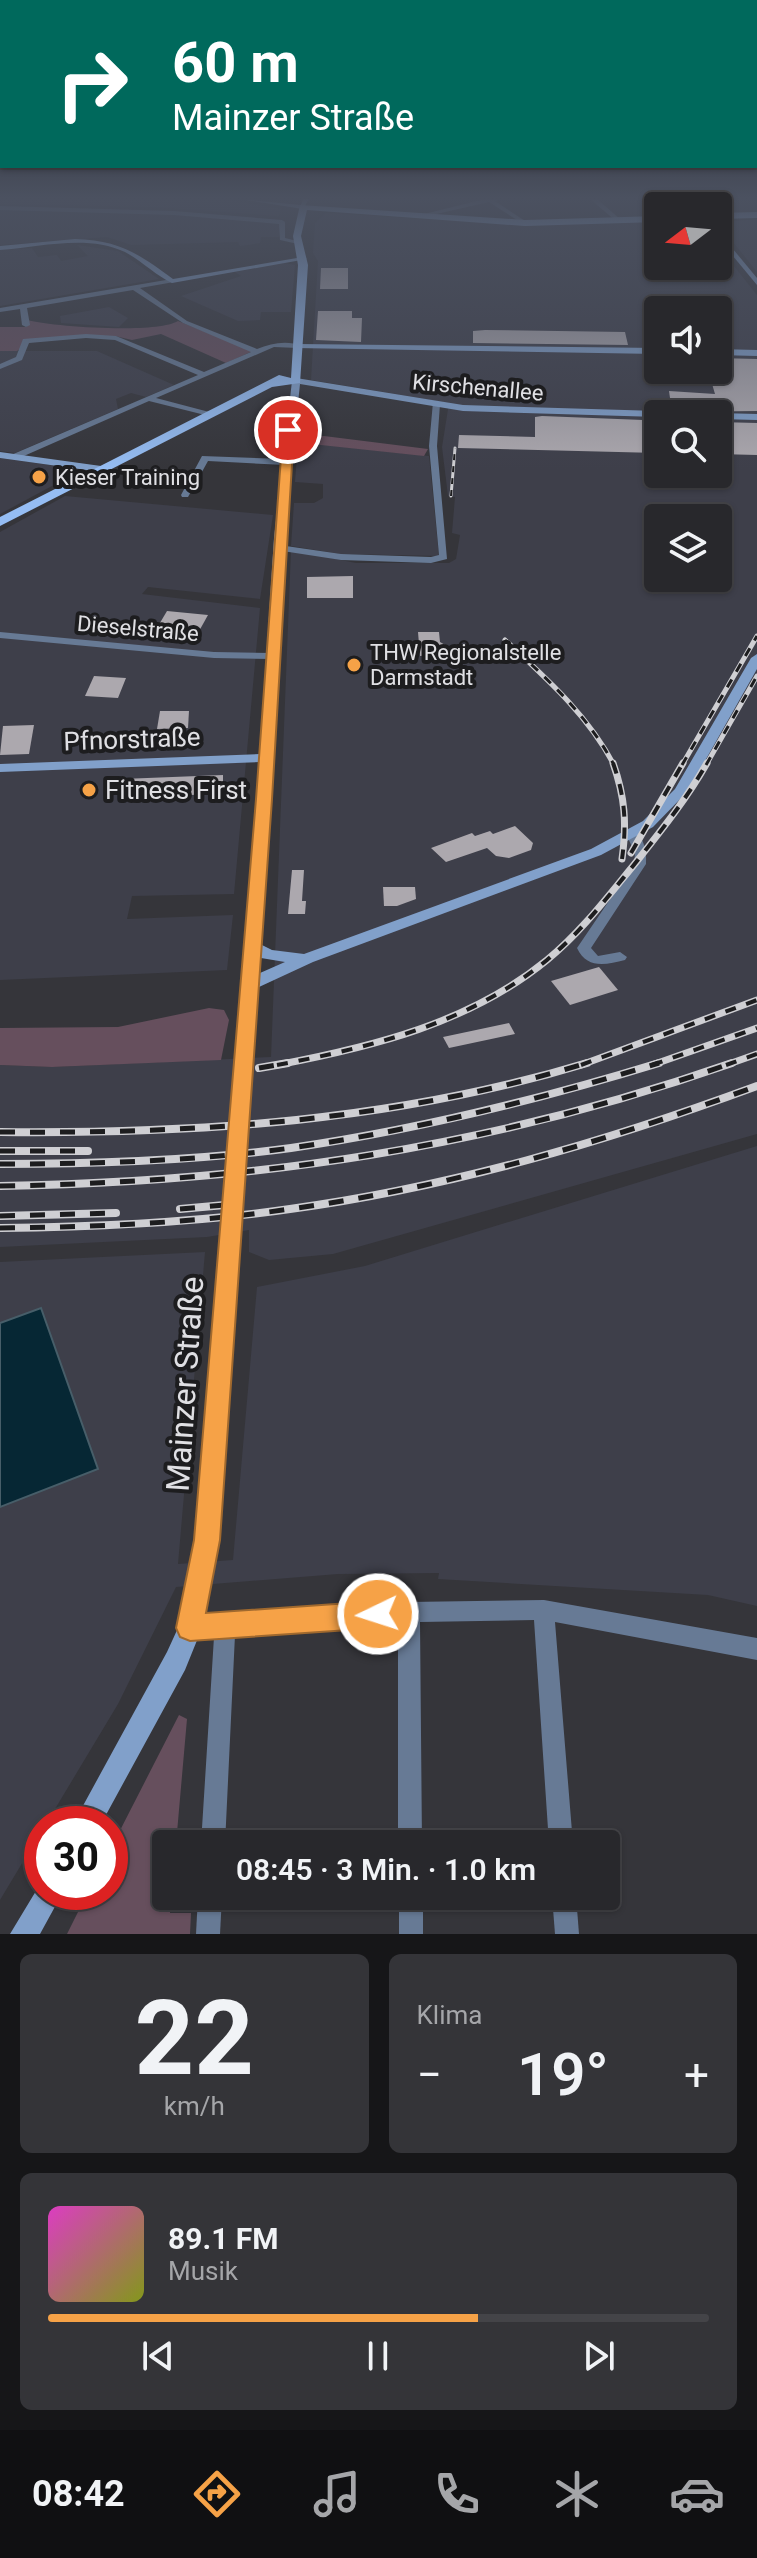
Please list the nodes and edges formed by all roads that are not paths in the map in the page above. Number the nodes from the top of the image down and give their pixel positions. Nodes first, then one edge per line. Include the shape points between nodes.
1 (121, 289) edge
2 (137, 289) edge
3 (301, 289) edge
4 (23, 307) junction
5 (0, 310) edge
6 (185, 322) junction
7 (26, 325) dead end
8 (168, 326) dead end
9 (298, 346) junction
10 (644, 351) edge
11 (258, 352) junction
12 (732, 352) edge
13 (757, 353) edge
14 (0, 367) edge
15 (203, 374) junction
16 (296, 375) junction
17 (149, 399) junction
18 (436, 404) junction
19 (644, 414) edge
20 (210, 415) junction
21 (732, 416) edge
22 (757, 417) edge
23 (0, 455) edge
24 (14, 457) junction
25 (285, 462) junction
26 (101, 469) junction
27 (185, 495) dead end
28 (0, 522) edge
29 (279, 548) junction
30 (0, 635) edge
31 (273, 656) junction
32 (757, 658) edge
33 (266, 758) junction
34 (0, 768) edge
35 (632, 834) junction
36 (252, 947) junction
37 (620, 957) dead end
38 (307, 958) junction
39 (249, 985) junction
40 (544, 1610) junction
41 (409, 1612) junction
42 (225, 1625) junction
43 (190, 1628) junction
44 (757, 1649) edge
45 (96, 1806) edge
46 (214, 1830) edge
47 (410, 1830) edge
48 (560, 1830) edge
49 (38, 1910) edge
50 (209, 1910) edge
51 (411, 1910) edge
52 (565, 1910) edge
53 (24, 1934) edge
54 (208, 1934) edge
55 (411, 1934) edge
56 (567, 1934) edge

1 - 4 street
2 - 6 street
3 - 9 main road
4 - 5 street
4 - 7 street
6 - 8 street
6 - 11 street
9 - 10 street
9 - 11 street via 277,344
9 - 16 main road
11 - 15 street
12 - 13 street
14 - 15 street via 19,358 26,341 104,336
15 - 17 street
16 - 18 street, Kirschenallee
16 - 20 main road
16 - 25 street, Mainzer Straße
17 - 20 street
17 - 24 street
18 - 19 street, Kirschenallee
18 - 29 street via 433,446 444,557 341,557
20 - 26 main road
21 - 22 street
23 - 24 street
24 - 26 street
25 - 27 street via 205,458
25 - 29 street, Mainzer Straße
26 - 28 main road
29 - 31 street, Mainzer Straße
30 - 31 street, Dieselstraße
31 - 33 street, Mainzer Straße
32 - 35 street via 681,791
33 - 34 street, Pfnorstraße
33 - 36 street, Mainzer Straße
35 - 37 street via 640,864 585,945 588,956 597,961
35 - 38 street
36 - 38 street via 269,955
36 - 39 street, Mainzer Straße
38 - 39 street
39 - 43 street, Mainzer Straße via 207,1540
40 - 41 street
40 - 44 street
40 - 48 street
41 - 42 street
41 - 47 street
42 - 43 street
42 - 46 street
43 - 45 street, Mainzer Straße
49 - 53 street
50 - 54 street
51 - 55 street
52 - 56 street

